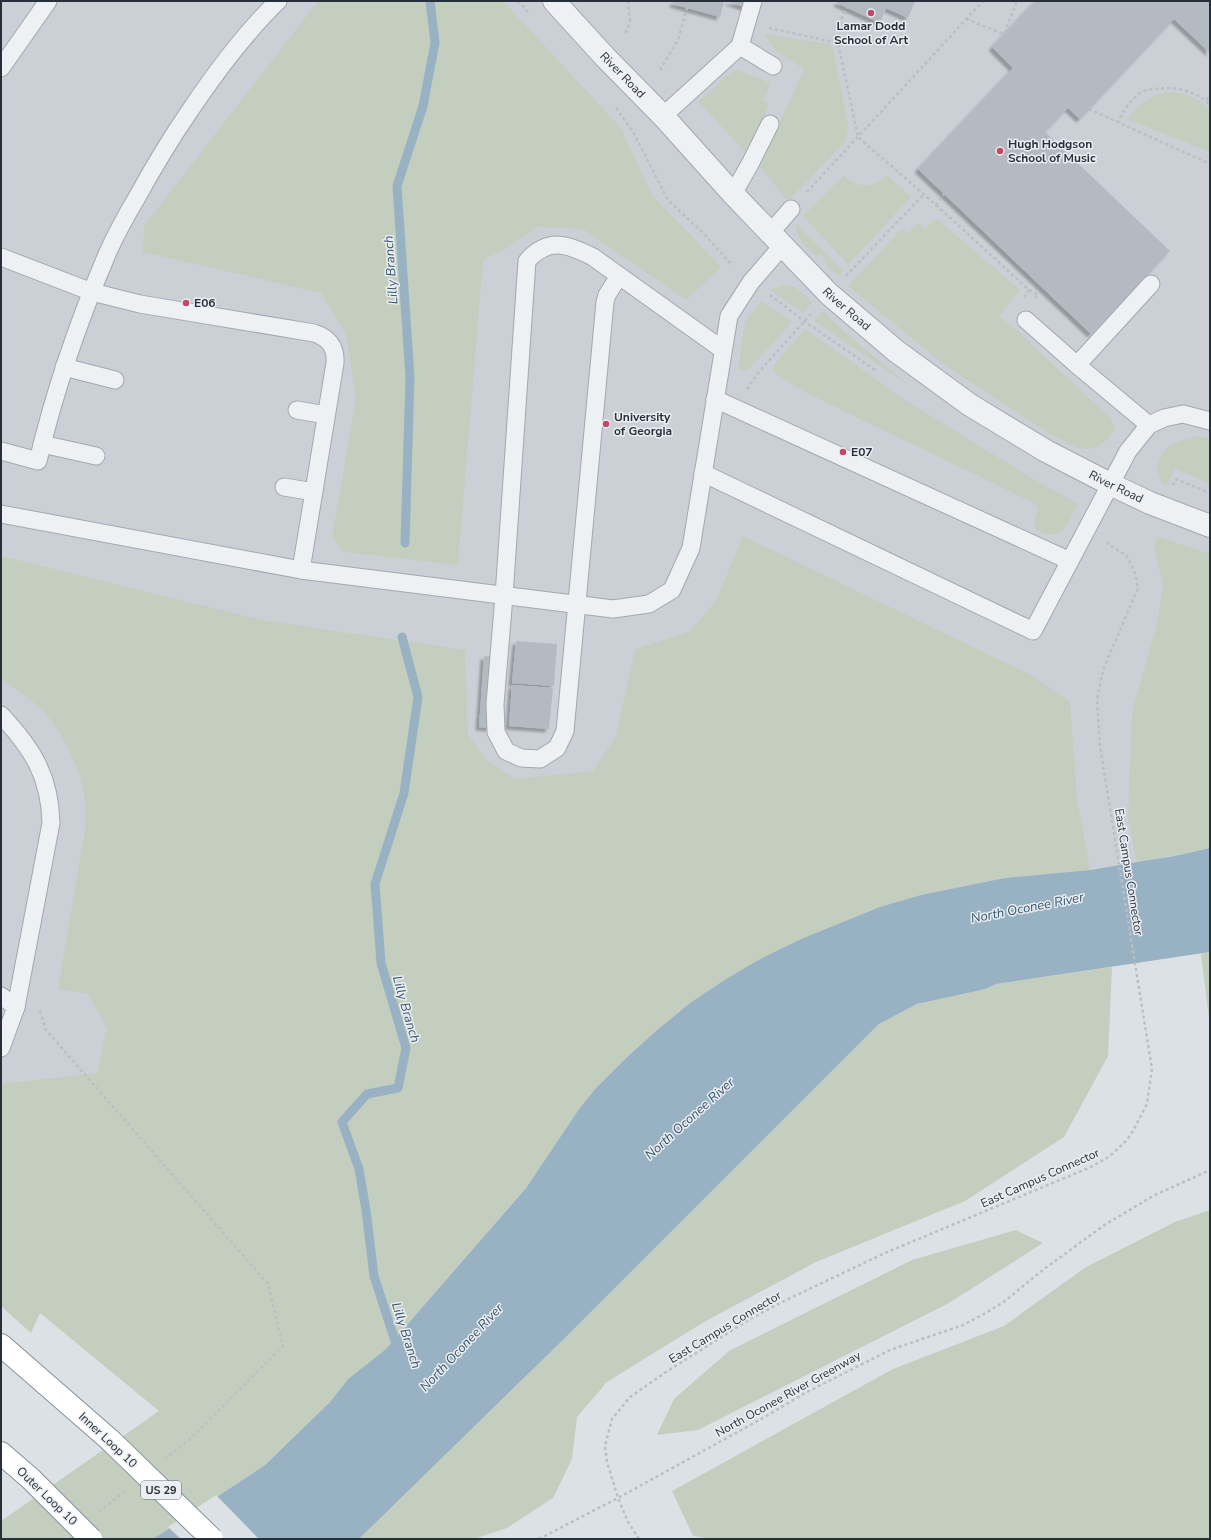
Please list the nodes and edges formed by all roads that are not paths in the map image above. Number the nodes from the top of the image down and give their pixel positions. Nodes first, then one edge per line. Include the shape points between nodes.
1 (48, 1) edge
2 (278, 1) edge
3 (554, 1) edge
4 (753, 1) edge
5 (740, 46) junction
6 (773, 66) dead end
7 (1, 68) edge
8 (663, 116) junction
9 (770, 124) dead end
10 (733, 194) junction
11 (792, 209) road end
12 (777, 238) junction
13 (1, 257) edge
14 (619, 276) junction
15 (1151, 284) dead end
16 (92, 292) junction
17 (1026, 320) dead end
18 (723, 350) junction
19 (1077, 365) junction
20 (64, 367) junction
21 (115, 380) dead end
22 (715, 399) junction
23 (297, 410) dead end
24 (326, 415) junction
25 (1210, 421) edge
26 (1149, 424) junction
27 (42, 444) junction
28 (1, 451) edge
29 (96, 456) dead end
30 (703, 473) junction
31 (1110, 484) junction
32 (284, 487) dead end
33 (314, 492) junction
34 (1, 514) edge
35 (1210, 526) edge
36 (1070, 561) junction
37 (301, 570) junction
38 (504, 596) junction
39 (577, 605) junction
40 (1, 715) edge
41 (1, 996) edge
42 (16, 1007) junction
43 (1, 1048) edge
44 (1, 1345) edge
45 (1, 1453) edge
46 (91, 1539) edge
47 (212, 1539) edge

1 - 7 lane
2 - 16 lane via 211,79 165,147 108,251
3 - 8 street, River Road
4 - 5 lane
5 - 6 lane
5 - 8 lane
8 - 10 street, River Road
9 - 10 lane
10 - 12 street, River Road
11 - 12 lane
12 - 18 lane via 729,316
12 - 31 street, River Road via 829,294 896,351 970,405 1046,451
13 - 16 lane
14 - 18 lane
14 - 38 lane via 589,255 564,246 545,247 535,252 527,261
14 - 39 lane via 605,302
15 - 19 lane
16 - 20 lane
16 - 24 lane via 140,304 321,336 330,342 335,354
17 - 19 lane
18 - 22 lane
19 - 26 lane
20 - 21 lane
20 - 27 lane
22 - 30 lane
22 - 36 lane
23 - 24 lane
24 - 33 lane
25 - 26 lane via 1183,414
26 - 31 lane via 1128,451
27 - 28 lane via 38,461
27 - 29 lane
30 - 36 lane via 1033,631
30 - 39 lane via 691,548 672,590 650,604 613,609
31 - 35 street, River Road
31 - 36 lane
32 - 33 lane
33 - 37 lane
34 - 37 lane
37 - 38 lane
38 - 39 lane
38 - 39 lane via 495,704 496,732 506,751 521,758 540,759 557,748 565,731
40 - 42 lane via 32,754 47,786 51,823
41 - 42 lane
42 - 43 lane
44 - 47 highway, Inner Loop 10 / US 29, bridge via 110,1440
45 - 46 highway, Outer Loop 10, bridge via 32,1479

